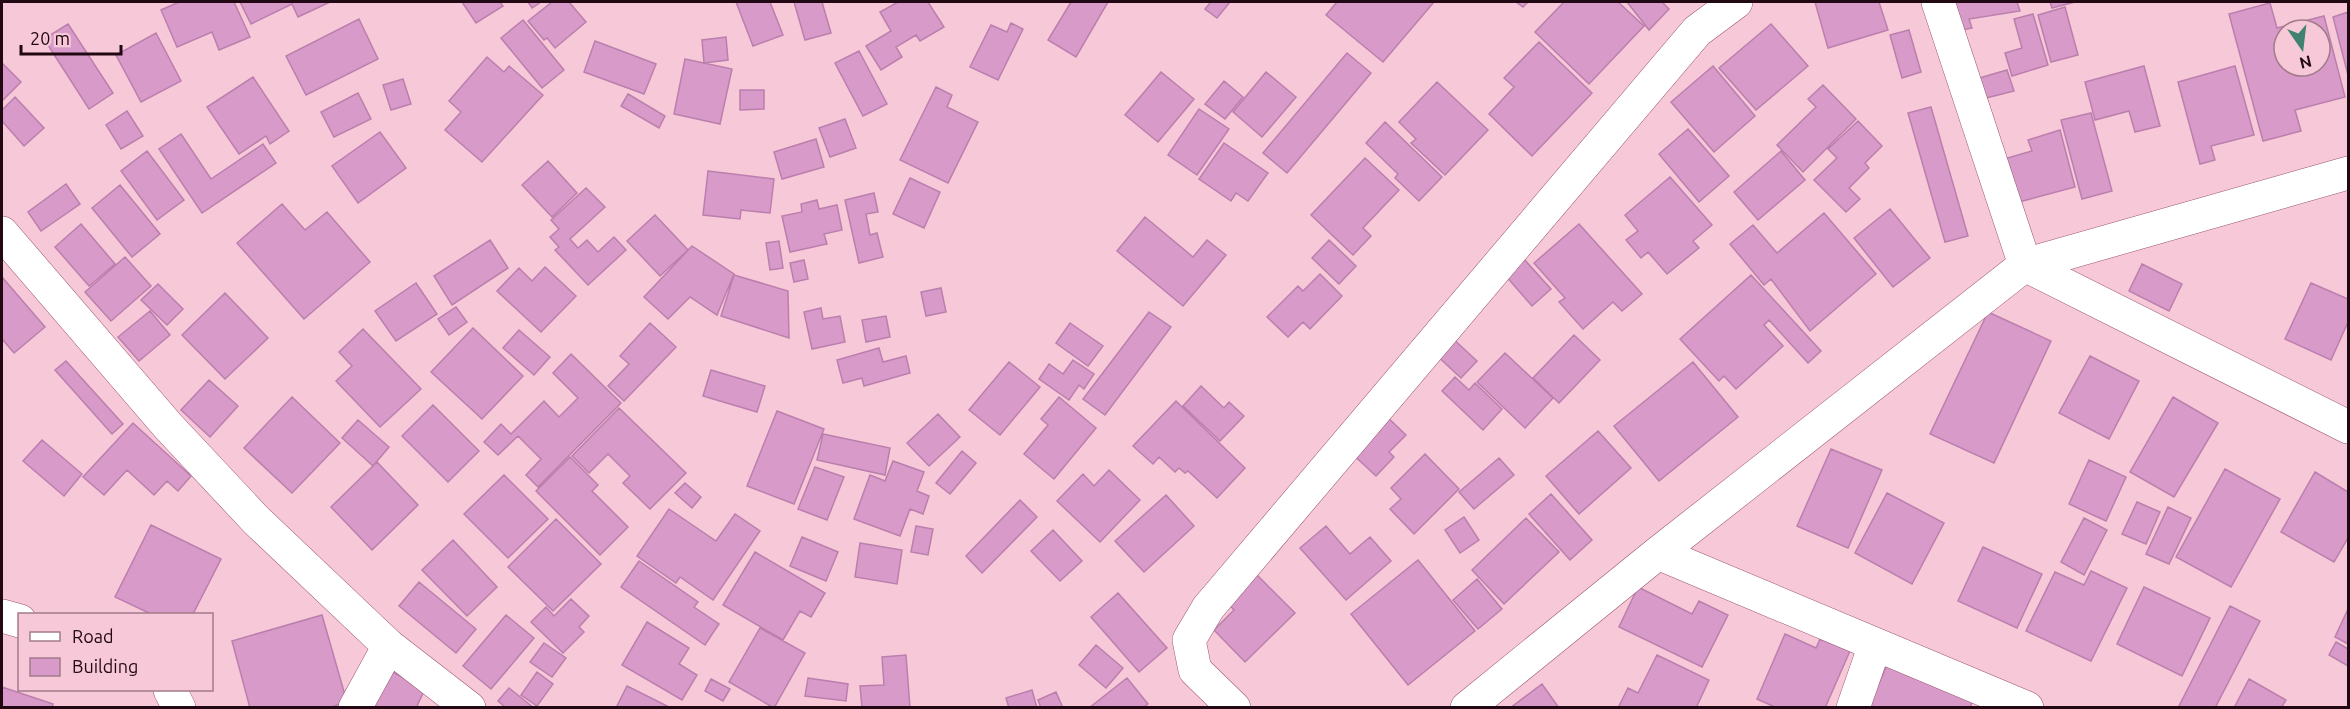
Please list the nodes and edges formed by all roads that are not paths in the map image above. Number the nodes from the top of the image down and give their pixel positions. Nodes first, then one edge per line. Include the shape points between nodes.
1 (1736, 2) edge
2 (1938, 2) edge
3 (2349, 173) edge
4 (2, 233) edge
5 (2025, 265) junction
6 (2349, 427) edge
7 (1658, 553) junction
8 (2, 616) edge
9 (18, 620) edge
10 (1875, 645) junction
11 (389, 646) junction
12 (170, 691) edge
13 (179, 708) edge
14 (355, 708) edge
15 (469, 708) edge
16 (1234, 708) edge
17 (1467, 708) edge
18 (1853, 708) edge
19 (2027, 708) edge

1 - 16 street via 1697,31 1208,608 1189,640 1195,670
2 - 5 street
3 - 5 street
4 - 11 street via 168,426 256,520
5 - 6 street
5 - 7 street
7 - 10 street
7 - 17 street
8 - 9 street
10 - 18 street
10 - 19 street
11 - 14 street
11 - 15 street
12 - 13 street

